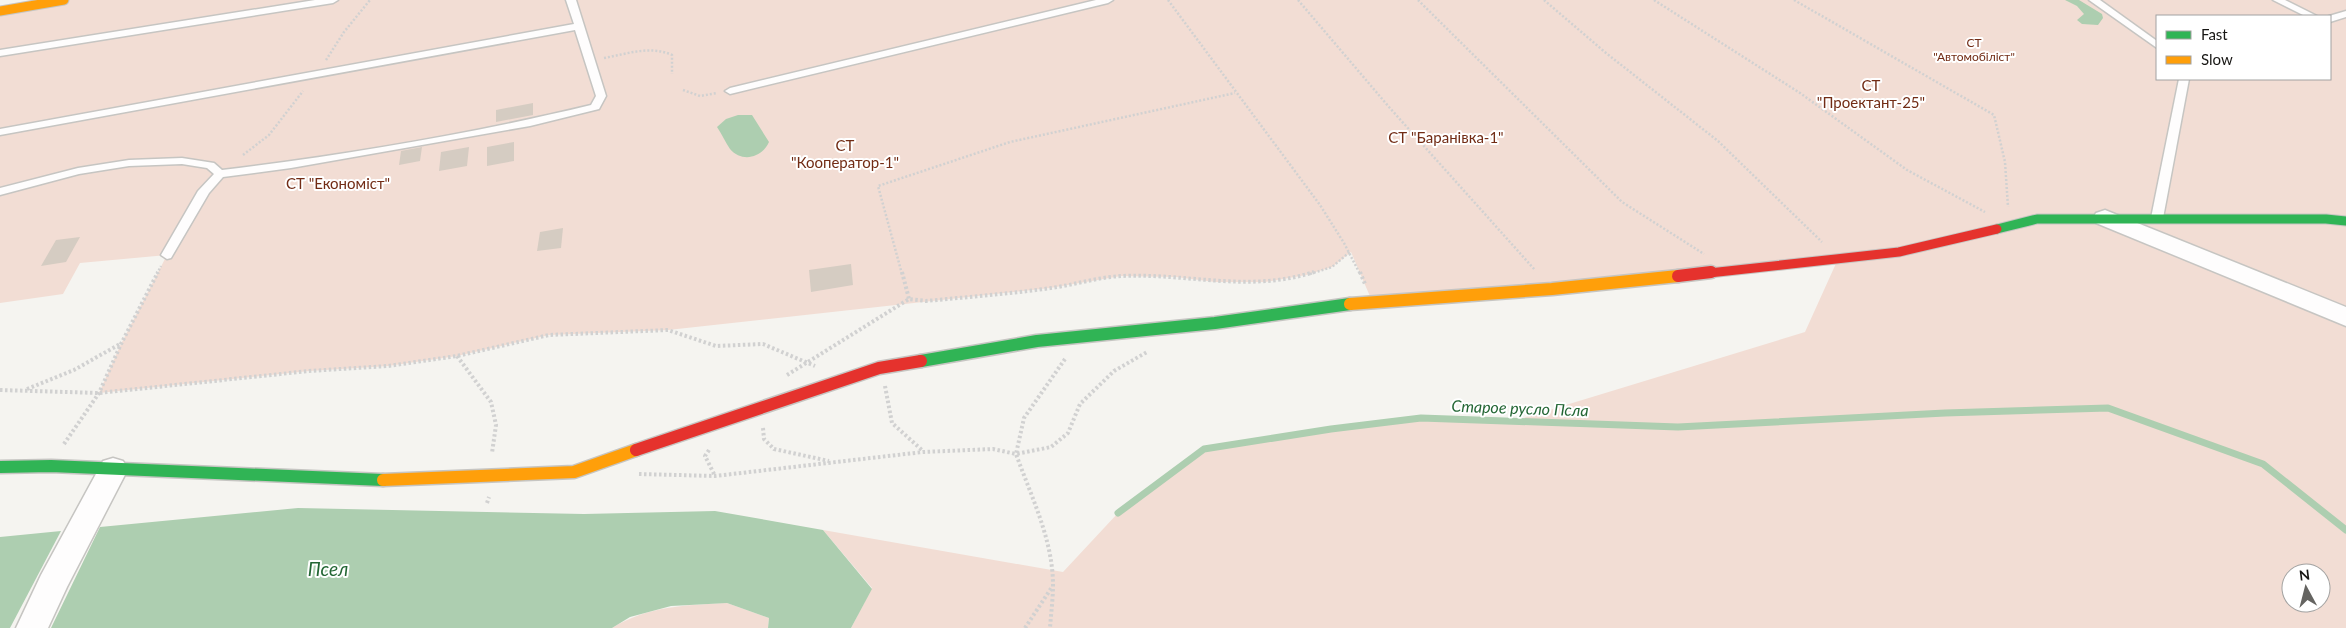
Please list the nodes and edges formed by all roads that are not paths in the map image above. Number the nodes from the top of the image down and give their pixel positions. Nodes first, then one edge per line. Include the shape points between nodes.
1 (64, 0) edge
2 (333, 0) edge
3 (572, 0) edge
4 (1108, 0) edge
5 (2094, 0) edge
6 (2278, 0) edge
7 (0, 11) edge
8 (2346, 14) edge
9 (2310, 15) edge
10 (2331, 19) edge
11 (580, 26) junction
12 (2156, 44) edge
13 (0, 53) edge
14 (2184, 80) edge
15 (730, 91) road end
16 (0, 132) edge
17 (220, 174) junction
18 (0, 192) edge
19 (2105, 218) junction
20 (2157, 218) junction
21 (2346, 221) edge
22 (167, 255) road end
23 (2346, 317) edge
24 (0, 467) edge
25 (113, 469) junction
26 (32, 628) edge

1 - 7 street
2 - 13 lane
3 - 11 lane
4 - 15 lane
5 - 12 lane
6 - 9 lane
8 - 10 lane
11 - 16 lane
11 - 17 lane via 601,96 595,107 588,110 530,123
14 - 20 lane
17 - 18 lane via 210,165 182,161 129,163 78,171
17 - 22 lane via 204,191
19 - 20 street
19 - 23 street
19 - 25 street via 2037,219 1898,252 1552,289 1372,300 1215,323 1037,341 879,368 574,472 380,480
20 - 21 street
24 - 25 street
25 - 26 street

